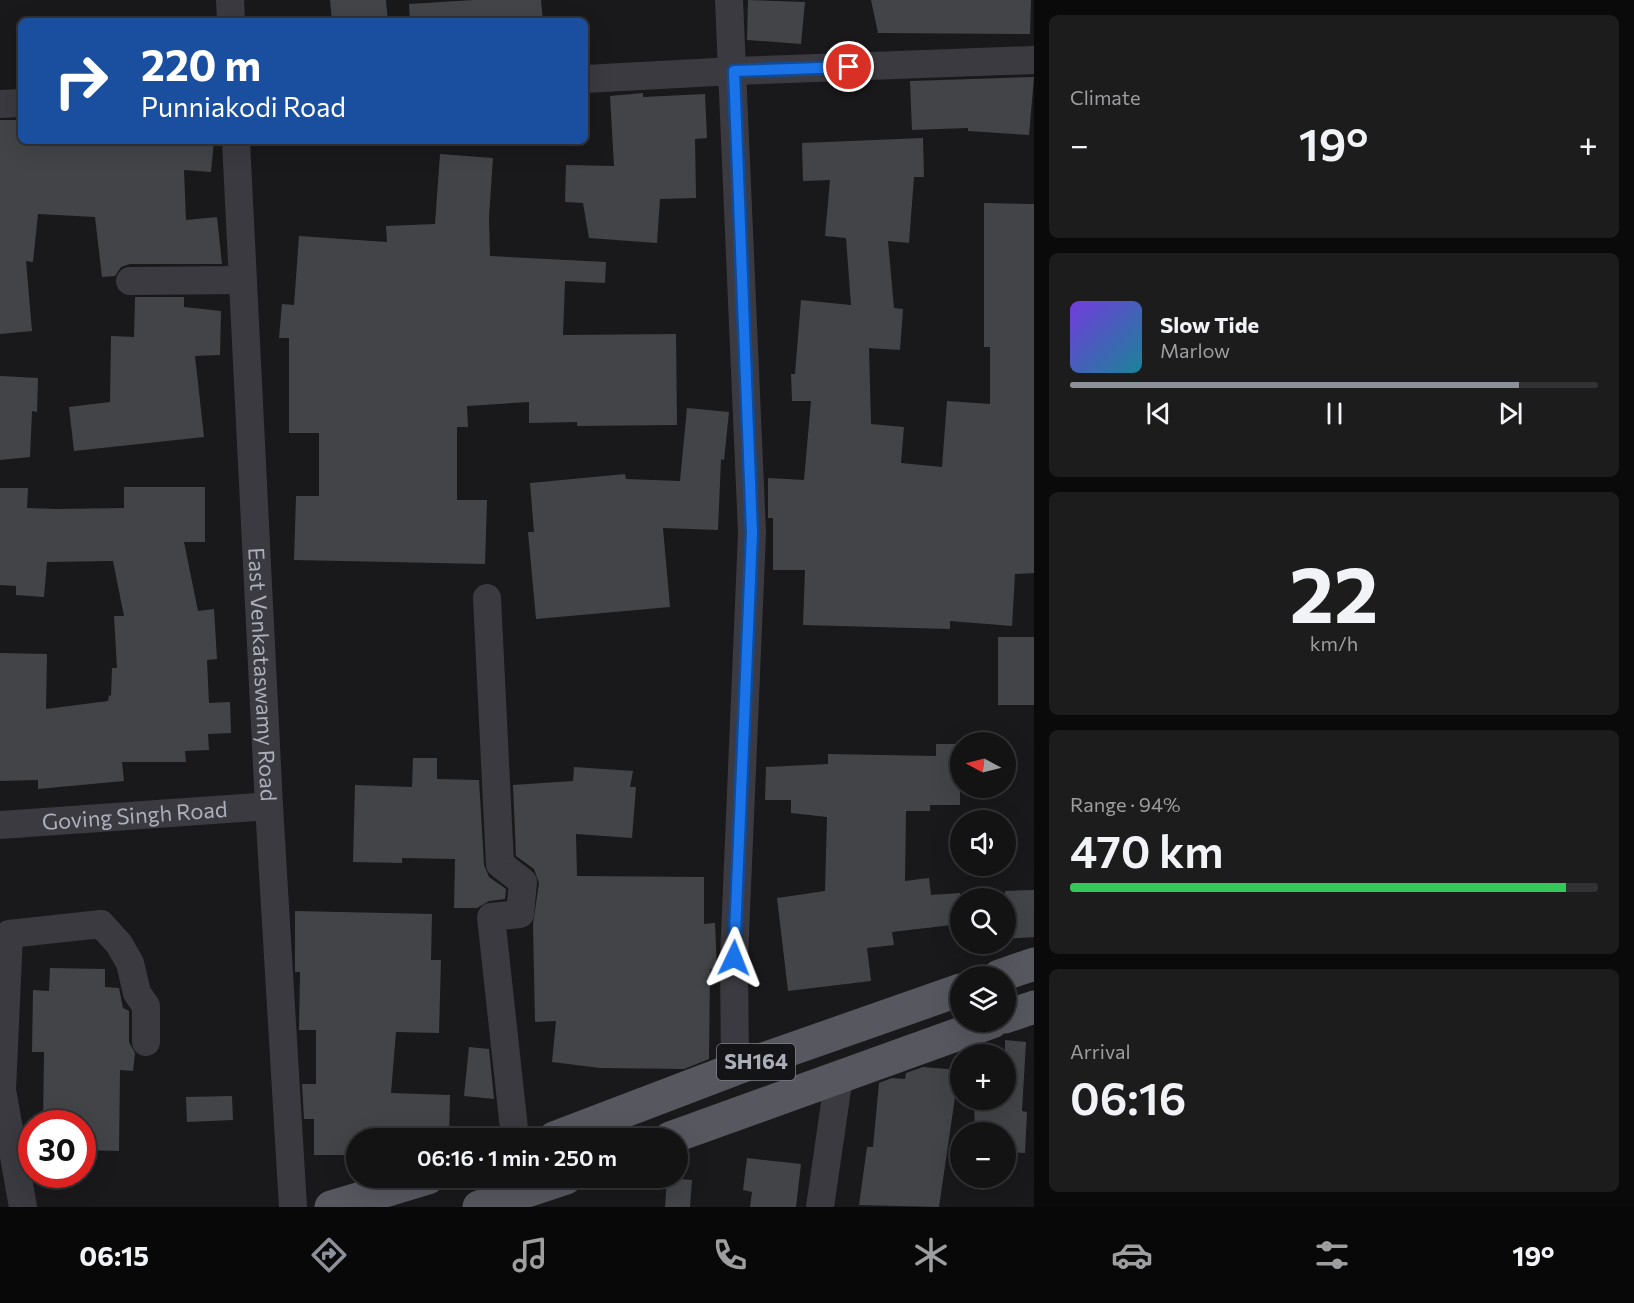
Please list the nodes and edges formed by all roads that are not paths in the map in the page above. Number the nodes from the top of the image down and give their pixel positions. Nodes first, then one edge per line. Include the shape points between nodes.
1 (230, 0) edge
2 (729, 0) edge
3 (231, 18) edge
4 (1034, 60) edge
5 (734, 71) junction
6 (588, 79) edge
7 (18, 103) edge
8 (0, 104) edge
9 (236, 144) edge
10 (243, 280) junction
11 (130, 281) dead end
12 (487, 598) dead end
13 (269, 807) junction
14 (0, 825) edge
15 (1034, 964) edge
16 (1016, 970) edge
17 (950, 994) edge
18 (1034, 1007) edge
19 (1016, 1013) edge
20 (964, 1032) edge
21 (146, 1042) dead end
22 (735, 1069) junction
23 (839, 1076) junction
24 (514, 1128) edge
25 (580, 1128) edge
26 (688, 1131) edge
27 (395, 1188) edge
28 (550, 1188) edge
29 (532, 1199) edge
30 (22, 1207) edge
31 (293, 1207) edge
32 (331, 1207) edge
33 (479, 1207) edge
34 (820, 1207) edge

1 - 3 street
2 - 5 street
4 - 5 street
5 - 6 street
5 - 22 street via 752,533 734,958
7 - 8 street
9 - 10 street, East Venkataswamy Road
10 - 11 street
10 - 13 street, East Venkataswamy Road
12 - 24 street via 500,864 523,882 519,914 491,917
13 - 14 street, Goving Singh Road
13 - 31 street, East Venkataswamy Road
15 - 16 main road
17 - 22 main road, SH164
18 - 19 main road
20 - 23 main road, SH164
21 - 30 street via 146,1006 137,993 130,963 101,924 9,934 2,1090
22 - 25 main road, SH164
23 - 26 main road, SH164
23 - 34 street
27 - 32 main road
28 - 29 main road
29 - 33 main road

